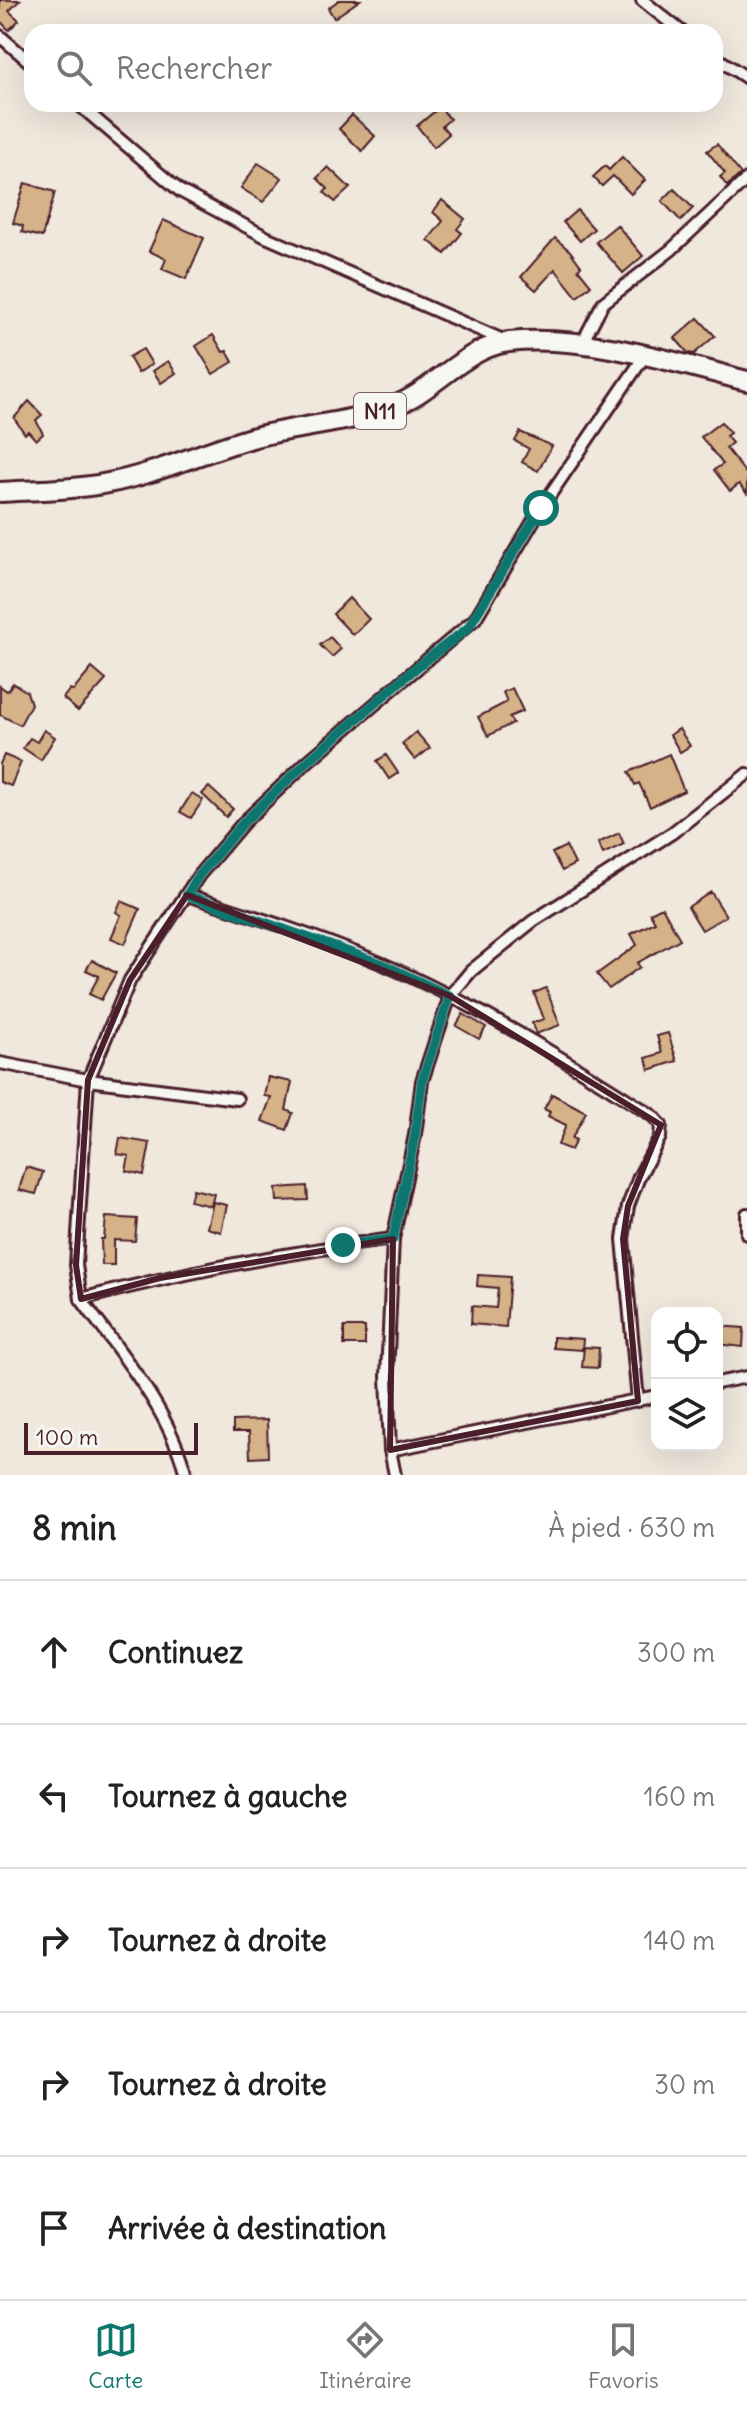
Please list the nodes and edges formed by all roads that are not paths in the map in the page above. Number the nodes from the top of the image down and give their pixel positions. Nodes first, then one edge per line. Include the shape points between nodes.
1 (642, 0) edge
2 (672, 24) edge
3 (0, 36) edge
4 (24, 57) edge
5 (723, 62) edge
6 (747, 78) edge
7 (87, 112) edge
8 (747, 179) edge
9 (507, 342) junction
10 (581, 345) junction
11 (646, 354) junction
12 (747, 381) edge
13 (0, 492) edge
14 (747, 774) edge
15 (187, 895) junction
16 (450, 996) junction
17 (0, 1063) edge
18 (88, 1080) junction
19 (237, 1099) dead end
20 (747, 1214) edge
21 (747, 1234) edge
22 (393, 1239) junction
23 (81, 1299) junction
24 (747, 1377) edge
25 (723, 1382) edge
26 (651, 1398) edge
27 (638, 1401) junction
28 (390, 1450) junction
29 (186, 1475) edge
30 (395, 1475) edge

1 - 2 street
3 - 4 street
5 - 6 street
7 - 9 street via 180,191 266,237
8 - 10 street via 671,250 603,303
9 - 10 highway, N11
9 - 13 highway, N11 via 474,355 412,399 374,414 257,437 109,483
10 - 11 highway, N11
11 - 12 highway, N11
11 - 15 street via 541,508 475,619 244,822
14 - 16 street via 672,833 533,921 471,971
15 - 16 street via 382,964
15 - 18 street via 130,980
16 - 22 street via 422,1081
16 - 27 street via 585,1072 661,1125 628,1206 623,1239
17 - 18 street
18 - 19 street
18 - 23 street via 76,1265
20 - 21 street
22 - 23 street via 188,1273
22 - 28 street via 387,1376
23 - 29 street via 158,1408
24 - 25 street
26 - 27 street
27 - 28 street
28 - 30 street

